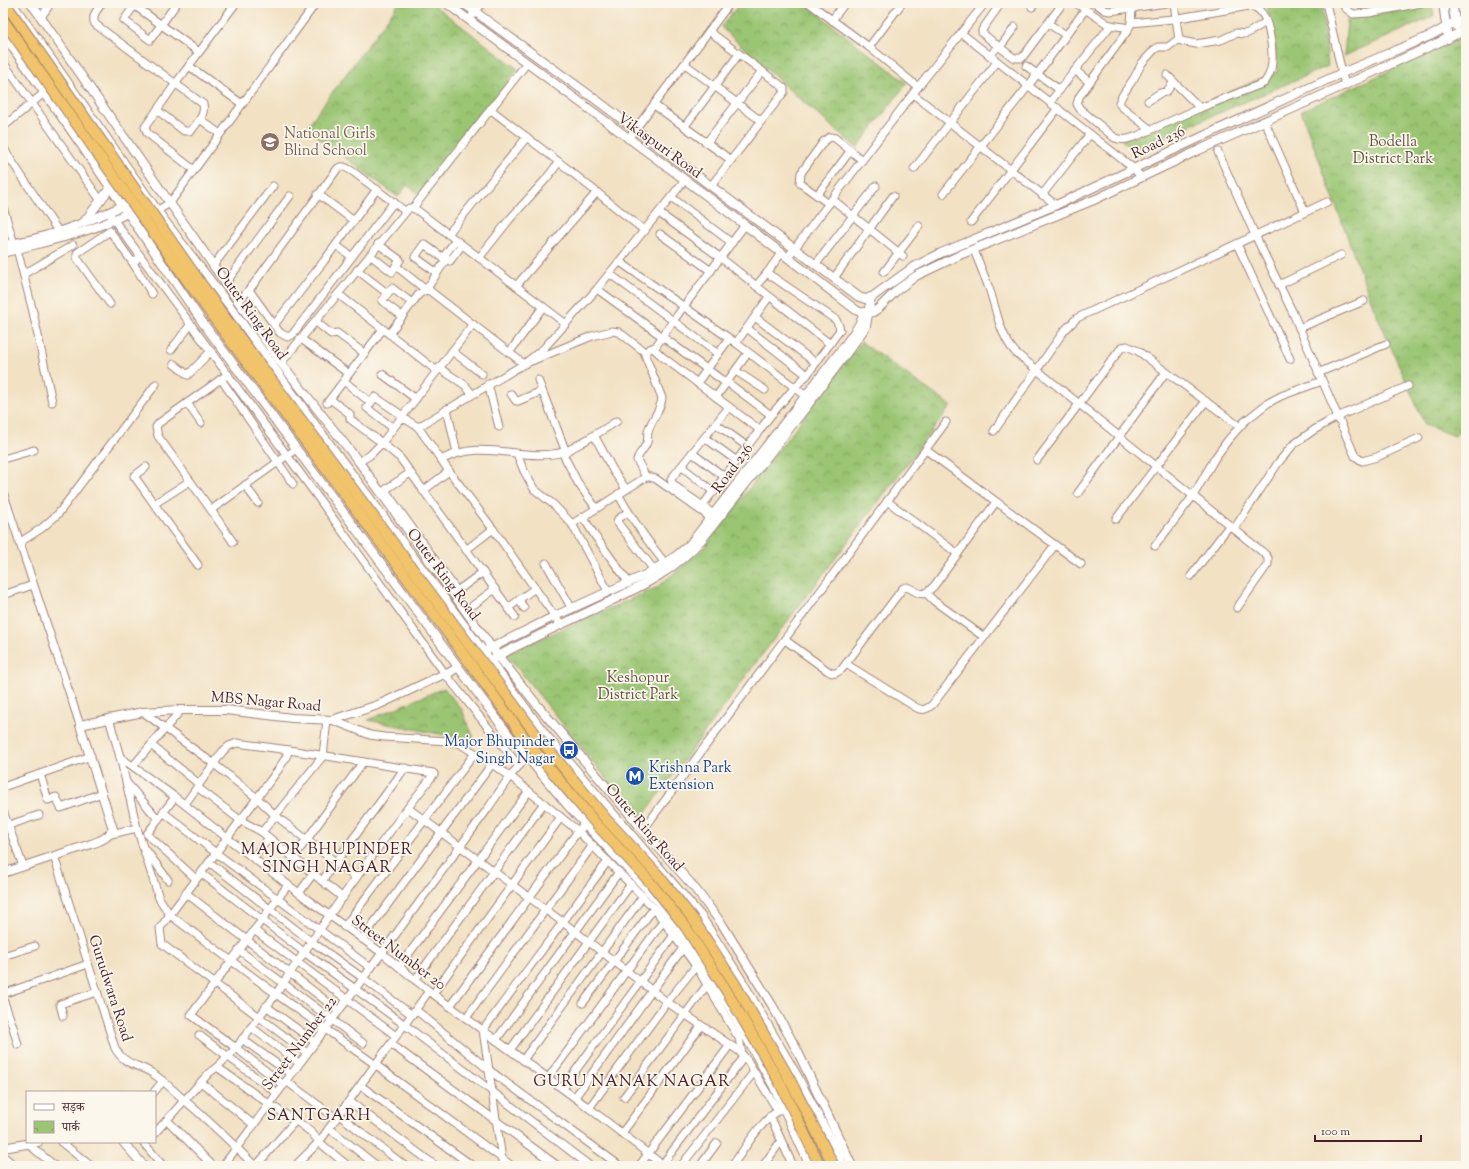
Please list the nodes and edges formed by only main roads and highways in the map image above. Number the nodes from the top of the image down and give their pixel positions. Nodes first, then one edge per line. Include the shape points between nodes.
1 (4, 3) edge
2 (3, 20) edge
3 (820, 1166) edge
4 (834, 1166) edge

1 - 4 main road, Outer Ring Road, bridge via 223,316 538,737 693,919 736,984 789,1078
2 - 3 main road, bridge via 216,321 528,744 650,882 685,926 780,1083

